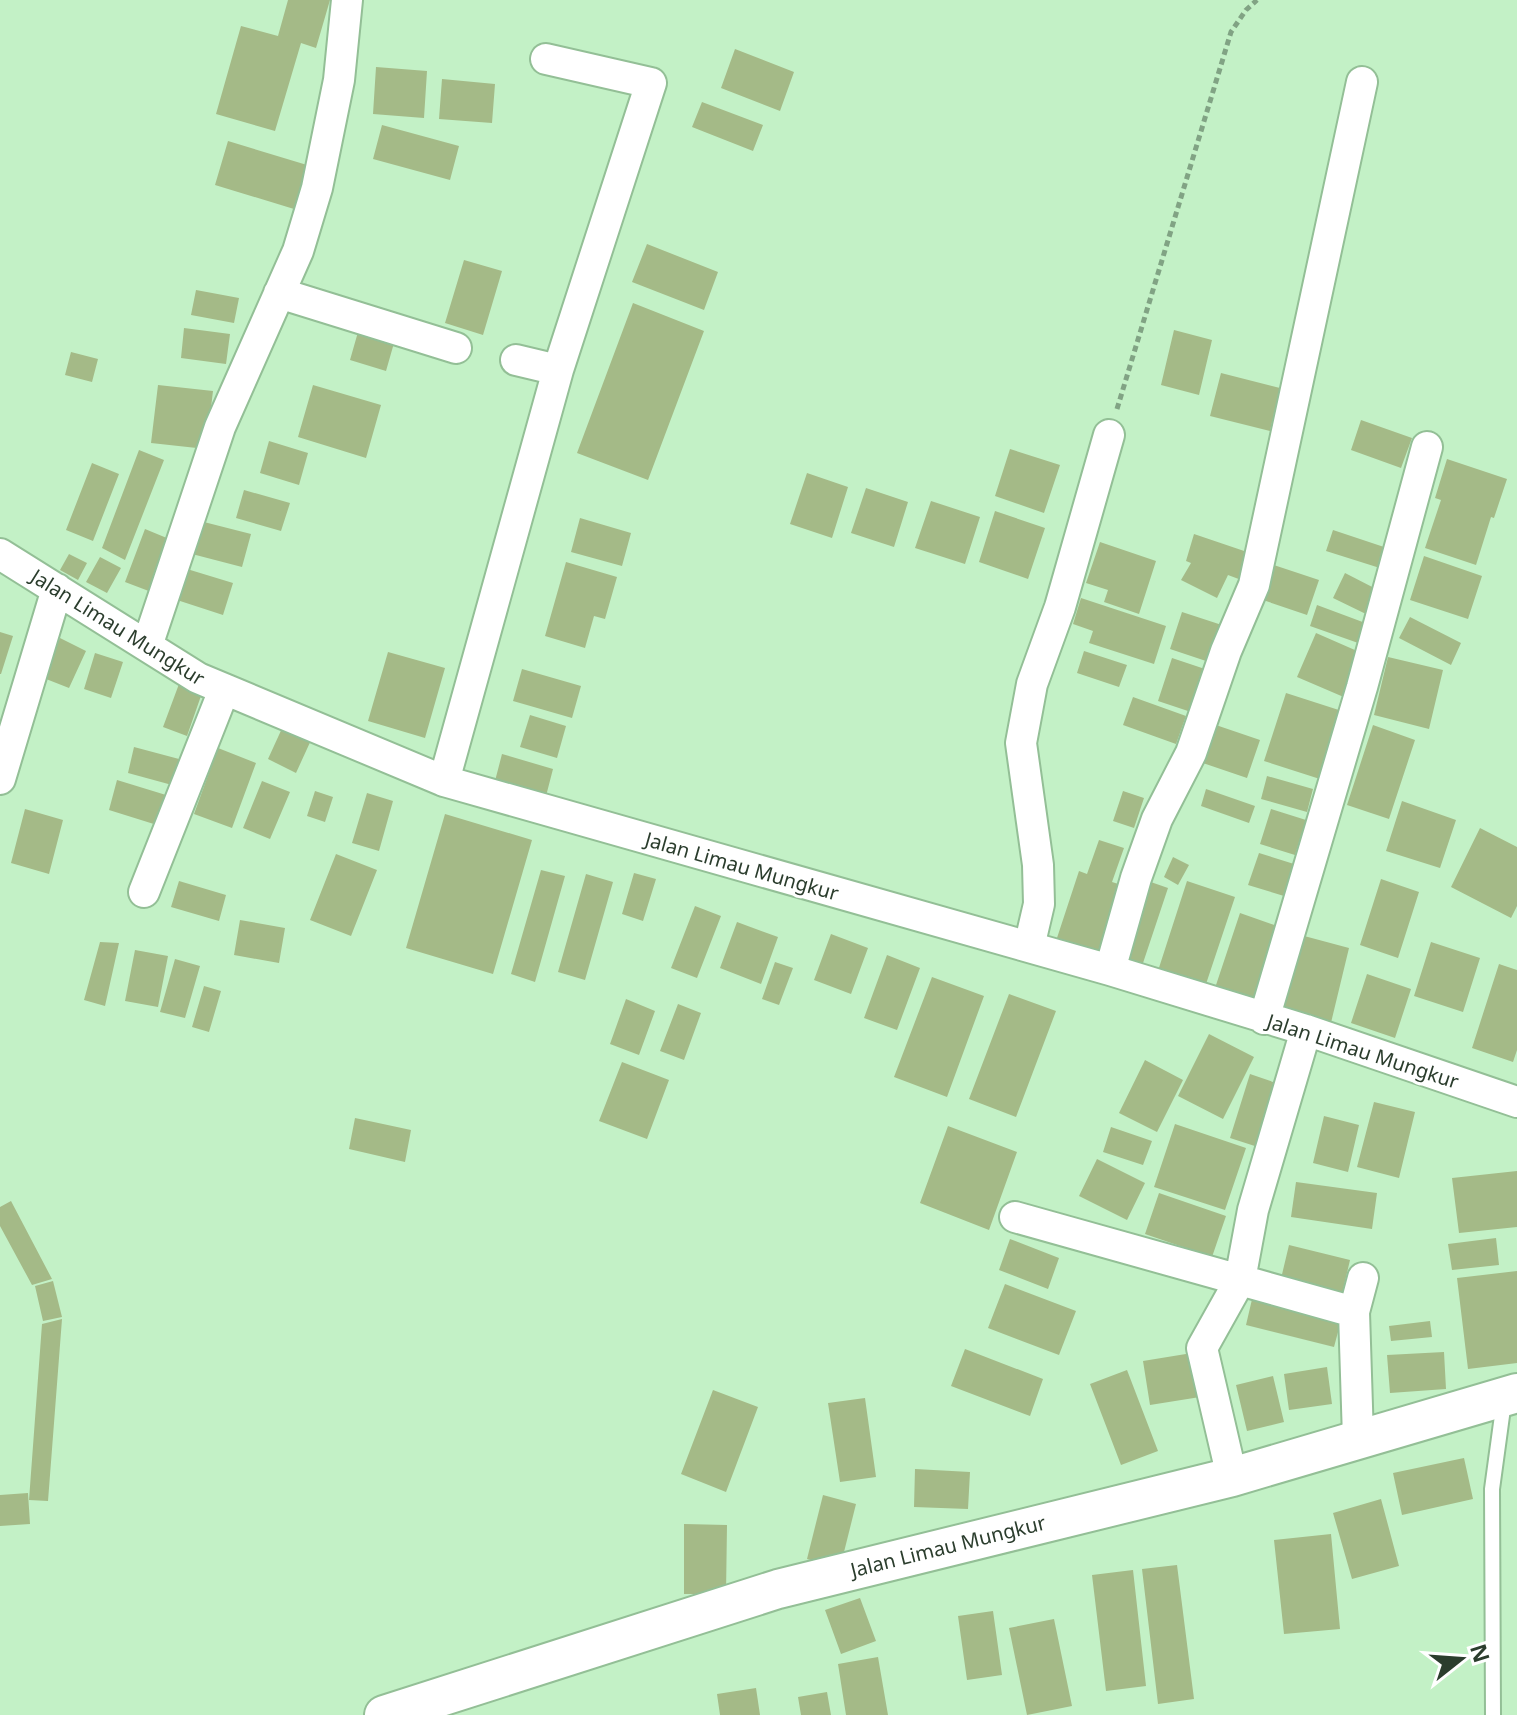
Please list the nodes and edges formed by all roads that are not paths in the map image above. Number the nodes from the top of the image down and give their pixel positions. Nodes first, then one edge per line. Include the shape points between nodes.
1 (347, 0) edge
2 (546, 59) dead end
3 (1362, 82) dead end
4 (279, 293) junction
5 (456, 348) dead end
6 (516, 360) dead end
7 (558, 370) junction
8 (1109, 435) road end
9 (1427, 447) dead end
10 (0, 554) edge
11 (57, 589) junction
12 (147, 646) junction
13 (224, 690) junction
14 (0, 779) edge
15 (444, 781) junction
16 (144, 892) dead end
17 (1029, 947) junction
18 (1110, 970) junction
19 (1264, 1019) junction
20 (1306, 1030) junction
21 (1517, 1102) edge
22 (1015, 1217) dead end
23 (1363, 1278) dead end
24 (1240, 1280) junction
25 (1354, 1312) junction
26 (1511, 1395) edge
27 (1358, 1438) junction
28 (1232, 1477) junction
29 (384, 1715) edge
30 (1493, 1715) edge

1 - 4 street via 339,80 317,188
2 - 7 street via 651,83
3 - 18 street via 1254,585 1191,753 1157,819
4 - 5 street
4 - 12 street via 220,427
6 - 7 street
7 - 15 street
8 - 17 street via 1060,607 1032,684 1021,743 1038,865 1039,904
9 - 19 street
10 - 11 street, Jalan Limau Mungkur
11 - 12 street, Jalan Limau Mungkur
11 - 14 street
12 - 13 street, Jalan Limau Mungkur
13 - 15 street, Jalan Limau Mungkur
13 - 16 street
15 - 17 street, Jalan Limau Mungkur
17 - 18 street, Jalan Limau Mungkur
18 - 19 street, Jalan Limau Mungkur
19 - 20 street, Jalan Limau Mungkur
20 - 21 street, Jalan Limau Mungkur
20 - 24 street via 1253,1210
22 - 24 street
23 - 25 street
24 - 25 street
24 - 28 street via 1202,1348
25 - 27 street
26 - 27 street, Jalan Limau Mungkur
26 - 30 lane via 1492,1489
27 - 28 street, Jalan Limau Mungkur
28 - 29 street, Jalan Limau Mungkur via 778,1589

